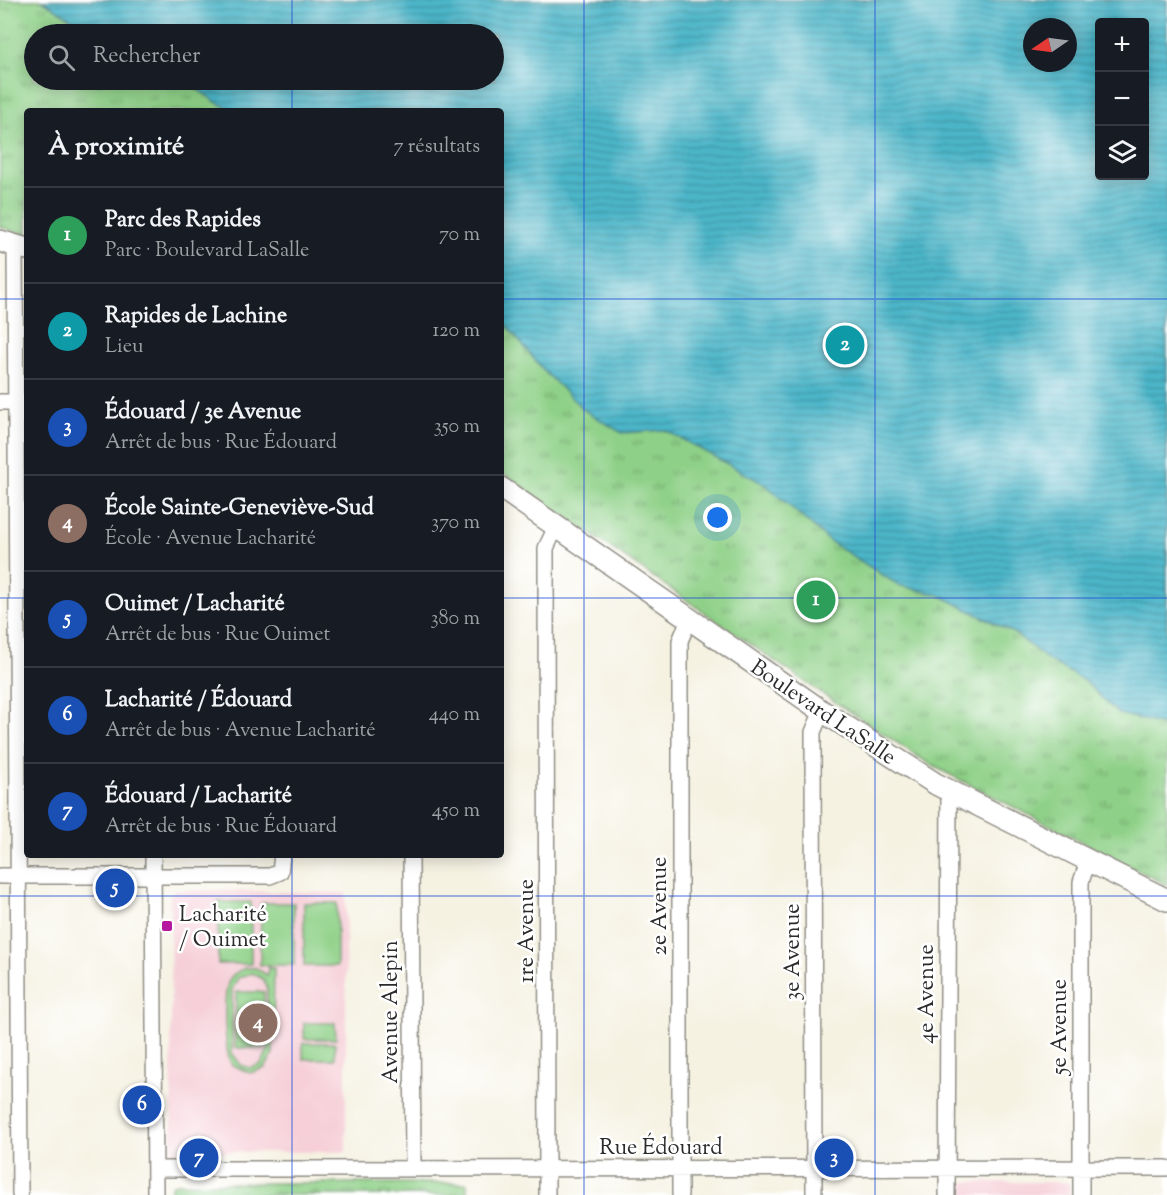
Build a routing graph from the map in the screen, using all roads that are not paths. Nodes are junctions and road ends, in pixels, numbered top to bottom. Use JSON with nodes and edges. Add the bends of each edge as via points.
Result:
{"nodes":[{"id":1,"x":14,"y":245,"type":"edge"},
{"id":2,"x":14,"y":402,"type":"edge"},
{"id":3,"x":504,"y":490,"type":"edge"},
{"id":4,"x":556,"y":527,"type":"junction"},
{"id":5,"x":689,"y":619,"type":"junction"},
{"id":6,"x":822,"y":711,"type":"junction"},
{"id":7,"x":950,"y":792,"type":"junction"},
{"id":8,"x":153,"y":858,"type":"edge"},
{"id":9,"x":282,"y":858,"type":"edge"},
{"id":10,"x":411,"y":858,"type":"edge"},
{"id":11,"x":1088,"y":861,"type":"junction"},
{"id":12,"x":0,"y":876,"type":"edge"},
{"id":13,"x":18,"y":876,"type":"junction"},
{"id":14,"x":153,"y":876,"type":"junction"},
{"id":15,"x":1167,"y":900,"type":"edge"},
{"id":16,"x":680,"y":1168,"type":"junction"},
{"id":17,"x":814,"y":1168,"type":"junction"},
{"id":18,"x":947,"y":1168,"type":"junction"},
{"id":19,"x":1080,"y":1168,"type":"junction"},
{"id":20,"x":1167,"y":1168,"type":"edge"},
{"id":21,"x":155,"y":1169,"type":"junction"},
{"id":22,"x":547,"y":1169,"type":"junction"},
{"id":23,"x":412,"y":1170,"type":"junction"},
{"id":24,"x":20,"y":1195,"type":"edge"},
{"id":25,"x":155,"y":1195,"type":"edge"},
{"id":26,"x":547,"y":1195,"type":"edge"},
{"id":27,"x":680,"y":1195,"type":"edge"},
{"id":28,"x":814,"y":1195,"type":"edge"},
{"id":29,"x":947,"y":1195,"type":"edge"},
{"id":30,"x":1081,"y":1195,"type":"edge"}],
"edges":[{"from":1,"to":2,"type":"street"},
{"from":2,"to":13,"type":"street"},
{"from":3,"to":4,"type":"main road","name":"Boulevard LaSalle"},
{"from":4,"to":5,"type":"main road","name":"Boulevard LaSalle"},
{"from":4,"to":22,"type":"street","name":"1re Avenue","via":[[546,548]]},
{"from":5,"to":6,"type":"main road","name":"Boulevard LaSalle"},
{"from":5,"to":16,"type":"street","name":"2e Avenue","via":[[680,641]]},
{"from":6,"to":7,"type":"main road","name":"Boulevard LaSalle"},
{"from":6,"to":17,"type":"street","name":"3e Avenue","via":[[813,732]]},
{"from":7,"to":11,"type":"main road","name":"Boulevard LaSalle"},
{"from":7,"to":18,"type":"street","name":"4e Avenue"},
{"from":8,"to":14,"type":"street"},
{"from":9,"to":14,"type":"street","via":[[280,872],[270,876]]},
{"from":10,"to":23,"type":"street","name":"Avenue Alepin"},
{"from":11,"to":15,"type":"main road","name":"Boulevard LaSalle"},
{"from":11,"to":19,"type":"street","name":"5e Avenue","via":[[1081,882]]},
{"from":12,"to":13,"type":"street"},
{"from":13,"to":14,"type":"street"},
{"from":13,"to":24,"type":"street"},
{"from":14,"to":21,"type":"street"},
{"from":16,"to":17,"type":"street","name":"Rue Édouard"},
{"from":16,"to":22,"type":"street","name":"Rue Édouard"},
{"from":16,"to":27,"type":"street","name":"2e Avenue"},
{"from":17,"to":18,"type":"street","name":"Rue Édouard"},
{"from":17,"to":28,"type":"street","name":"3e Avenue"},
{"from":18,"to":19,"type":"street","name":"Rue Édouard"},
{"from":18,"to":29,"type":"street","name":"4e Avenue"},
{"from":19,"to":20,"type":"street","name":"Rue Édouard"},
{"from":19,"to":30,"type":"street","name":"5e Avenue"},
{"from":21,"to":23,"type":"street","name":"Rue Édouard"},
{"from":21,"to":25,"type":"street"},
{"from":22,"to":23,"type":"street","name":"Rue Édouard"},
{"from":22,"to":26,"type":"street","name":"1re Avenue"}]}
